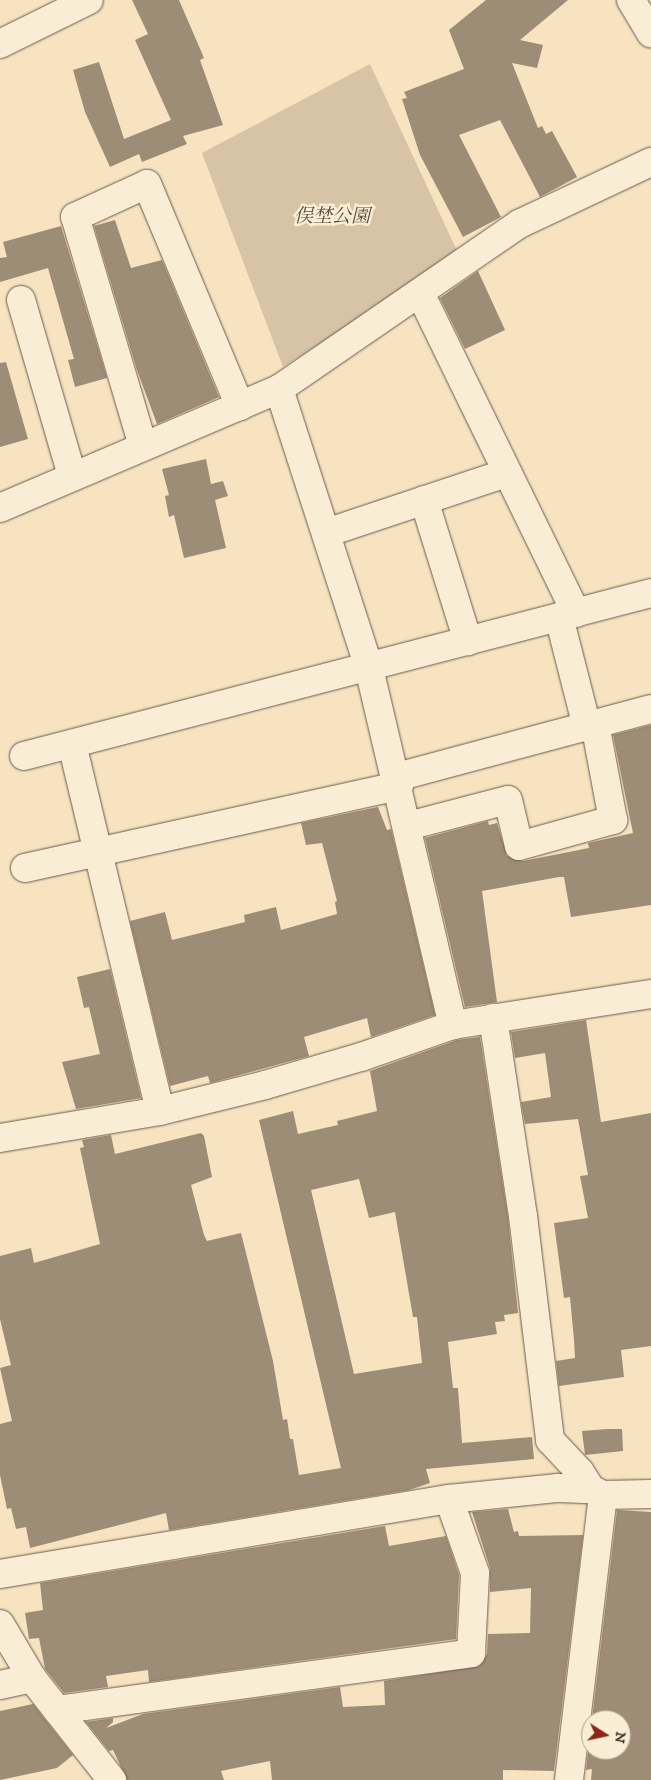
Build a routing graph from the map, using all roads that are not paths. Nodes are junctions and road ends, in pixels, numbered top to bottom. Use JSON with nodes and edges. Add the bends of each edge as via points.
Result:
{"nodes":[{"id":1,"x":89,"y":0,"type":"edge"},
{"id":2,"x":631,"y":0,"type":"edge"},
{"id":3,"x":651,"y":33,"type":"edge"},
{"id":4,"x":0,"y":44,"type":"edge"},
{"id":5,"x":651,"y":162,"type":"edge"},
{"id":6,"x":420,"y":293,"type":"junction"},
{"id":7,"x":21,"y":300,"type":"dead end"},
{"id":8,"x":279,"y":389,"type":"junction"},
{"id":9,"x":240,"y":406,"type":"junction"},
{"id":10,"x":143,"y":446,"type":"junction"},
{"id":11,"x":506,"y":473,"type":"junction"},
{"id":12,"x":72,"y":476,"type":"junction"},
{"id":13,"x":424,"y":500,"type":"junction"},
{"id":14,"x":0,"y":508,"type":"edge"},
{"id":15,"x":326,"y":533,"type":"junction"},
{"id":16,"x":651,"y":593,"type":"edge"},
{"id":17,"x":567,"y":615,"type":"junction"},
{"id":18,"x":468,"y":642,"type":"junction"},
{"id":19,"x":370,"y":668,"type":"junction"},
{"id":20,"x":651,"y":709,"type":"edge"},
{"id":21,"x":591,"y":725,"type":"junction"},
{"id":22,"x":72,"y":744,"type":"junction"},
{"id":23,"x":24,"y":756,"type":"dead end"},
{"id":24,"x":398,"y":782,"type":"junction"},
{"id":25,"x":408,"y":826,"type":"junction"},
{"id":26,"x":99,"y":852,"type":"junction"},
{"id":27,"x":25,"y":868,"type":"dead end"},
{"id":28,"x":651,"y":994,"type":"edge"},
{"id":29,"x":493,"y":1018,"type":"junction"},
{"id":30,"x":454,"y":1025,"type":"junction"},
{"id":31,"x":160,"y":1111,"type":"junction"},
{"id":32,"x":0,"y":1138,"type":"edge"},
{"id":33,"x":597,"y":1492,"type":"junction"},
{"id":34,"x":651,"y":1494,"type":"edge"},
{"id":35,"x":449,"y":1499,"type":"junction"},
{"id":36,"x":0,"y":1574,"type":"edge"},
{"id":37,"x":0,"y":1624,"type":"edge"},
{"id":38,"x":32,"y":1678,"type":"junction"},
{"id":39,"x":0,"y":1684,"type":"edge"},
{"id":40,"x":57,"y":1710,"type":"junction"},
{"id":41,"x":112,"y":1780,"type":"edge"},
{"id":42,"x":569,"y":1780,"type":"edge"}],
"edges":[{"from":1,"to":4,"type":"street"},
{"from":2,"to":3,"type":"street"},
{"from":5,"to":6,"type":"street","via":[[519,224]]},
{"from":6,"to":8,"type":"street"},
{"from":6,"to":11,"type":"street"},
{"from":7,"to":12,"type":"street"},
{"from":8,"to":9,"type":"street"},
{"from":8,"to":15,"type":"street"},
{"from":9,"to":10,"type":"street"},
{"from":9,"to":10,"type":"street","via":[[147,184],[74,217]]},
{"from":10,"to":12,"type":"street"},
{"from":11,"to":13,"type":"street"},
{"from":11,"to":17,"type":"street"},
{"from":12,"to":14,"type":"street"},
{"from":13,"to":15,"type":"street"},
{"from":13,"to":18,"type":"street"},
{"from":15,"to":19,"type":"street"},
{"from":16,"to":17,"type":"street"},
{"from":17,"to":18,"type":"street"},
{"from":17,"to":21,"type":"street"},
{"from":18,"to":19,"type":"street"},
{"from":19,"to":22,"type":"street"},
{"from":19,"to":24,"type":"street"},
{"from":20,"to":21,"type":"street"},
{"from":21,"to":24,"type":"street"},
{"from":21,"to":25,"type":"street","via":[[613,820],[519,846],[508,800]]},
{"from":22,"to":23,"type":"street"},
{"from":22,"to":26,"type":"street"},
{"from":24,"to":25,"type":"street"},
{"from":24,"to":26,"type":"street"},
{"from":25,"to":30,"type":"street"},
{"from":26,"to":27,"type":"street"},
{"from":26,"to":31,"type":"street"},
{"from":28,"to":29,"type":"street"},
{"from":29,"to":30,"type":"street"},
{"from":29,"to":33,"type":"street","via":[[550,1440]]},
{"from":30,"to":31,"type":"street","via":[[299,1076]]},
{"from":31,"to":32,"type":"street"},
{"from":33,"to":34,"type":"street"},
{"from":33,"to":35,"type":"street","via":[[558,1488]]},
{"from":33,"to":42,"type":"street"},
{"from":35,"to":36,"type":"street"},
{"from":35,"to":40,"type":"street","via":[[475,1573],[472,1653]]},
{"from":37,"to":38,"type":"street"},
{"from":38,"to":39,"type":"street"},
{"from":38,"to":40,"type":"street"},
{"from":40,"to":41,"type":"street"}]}
